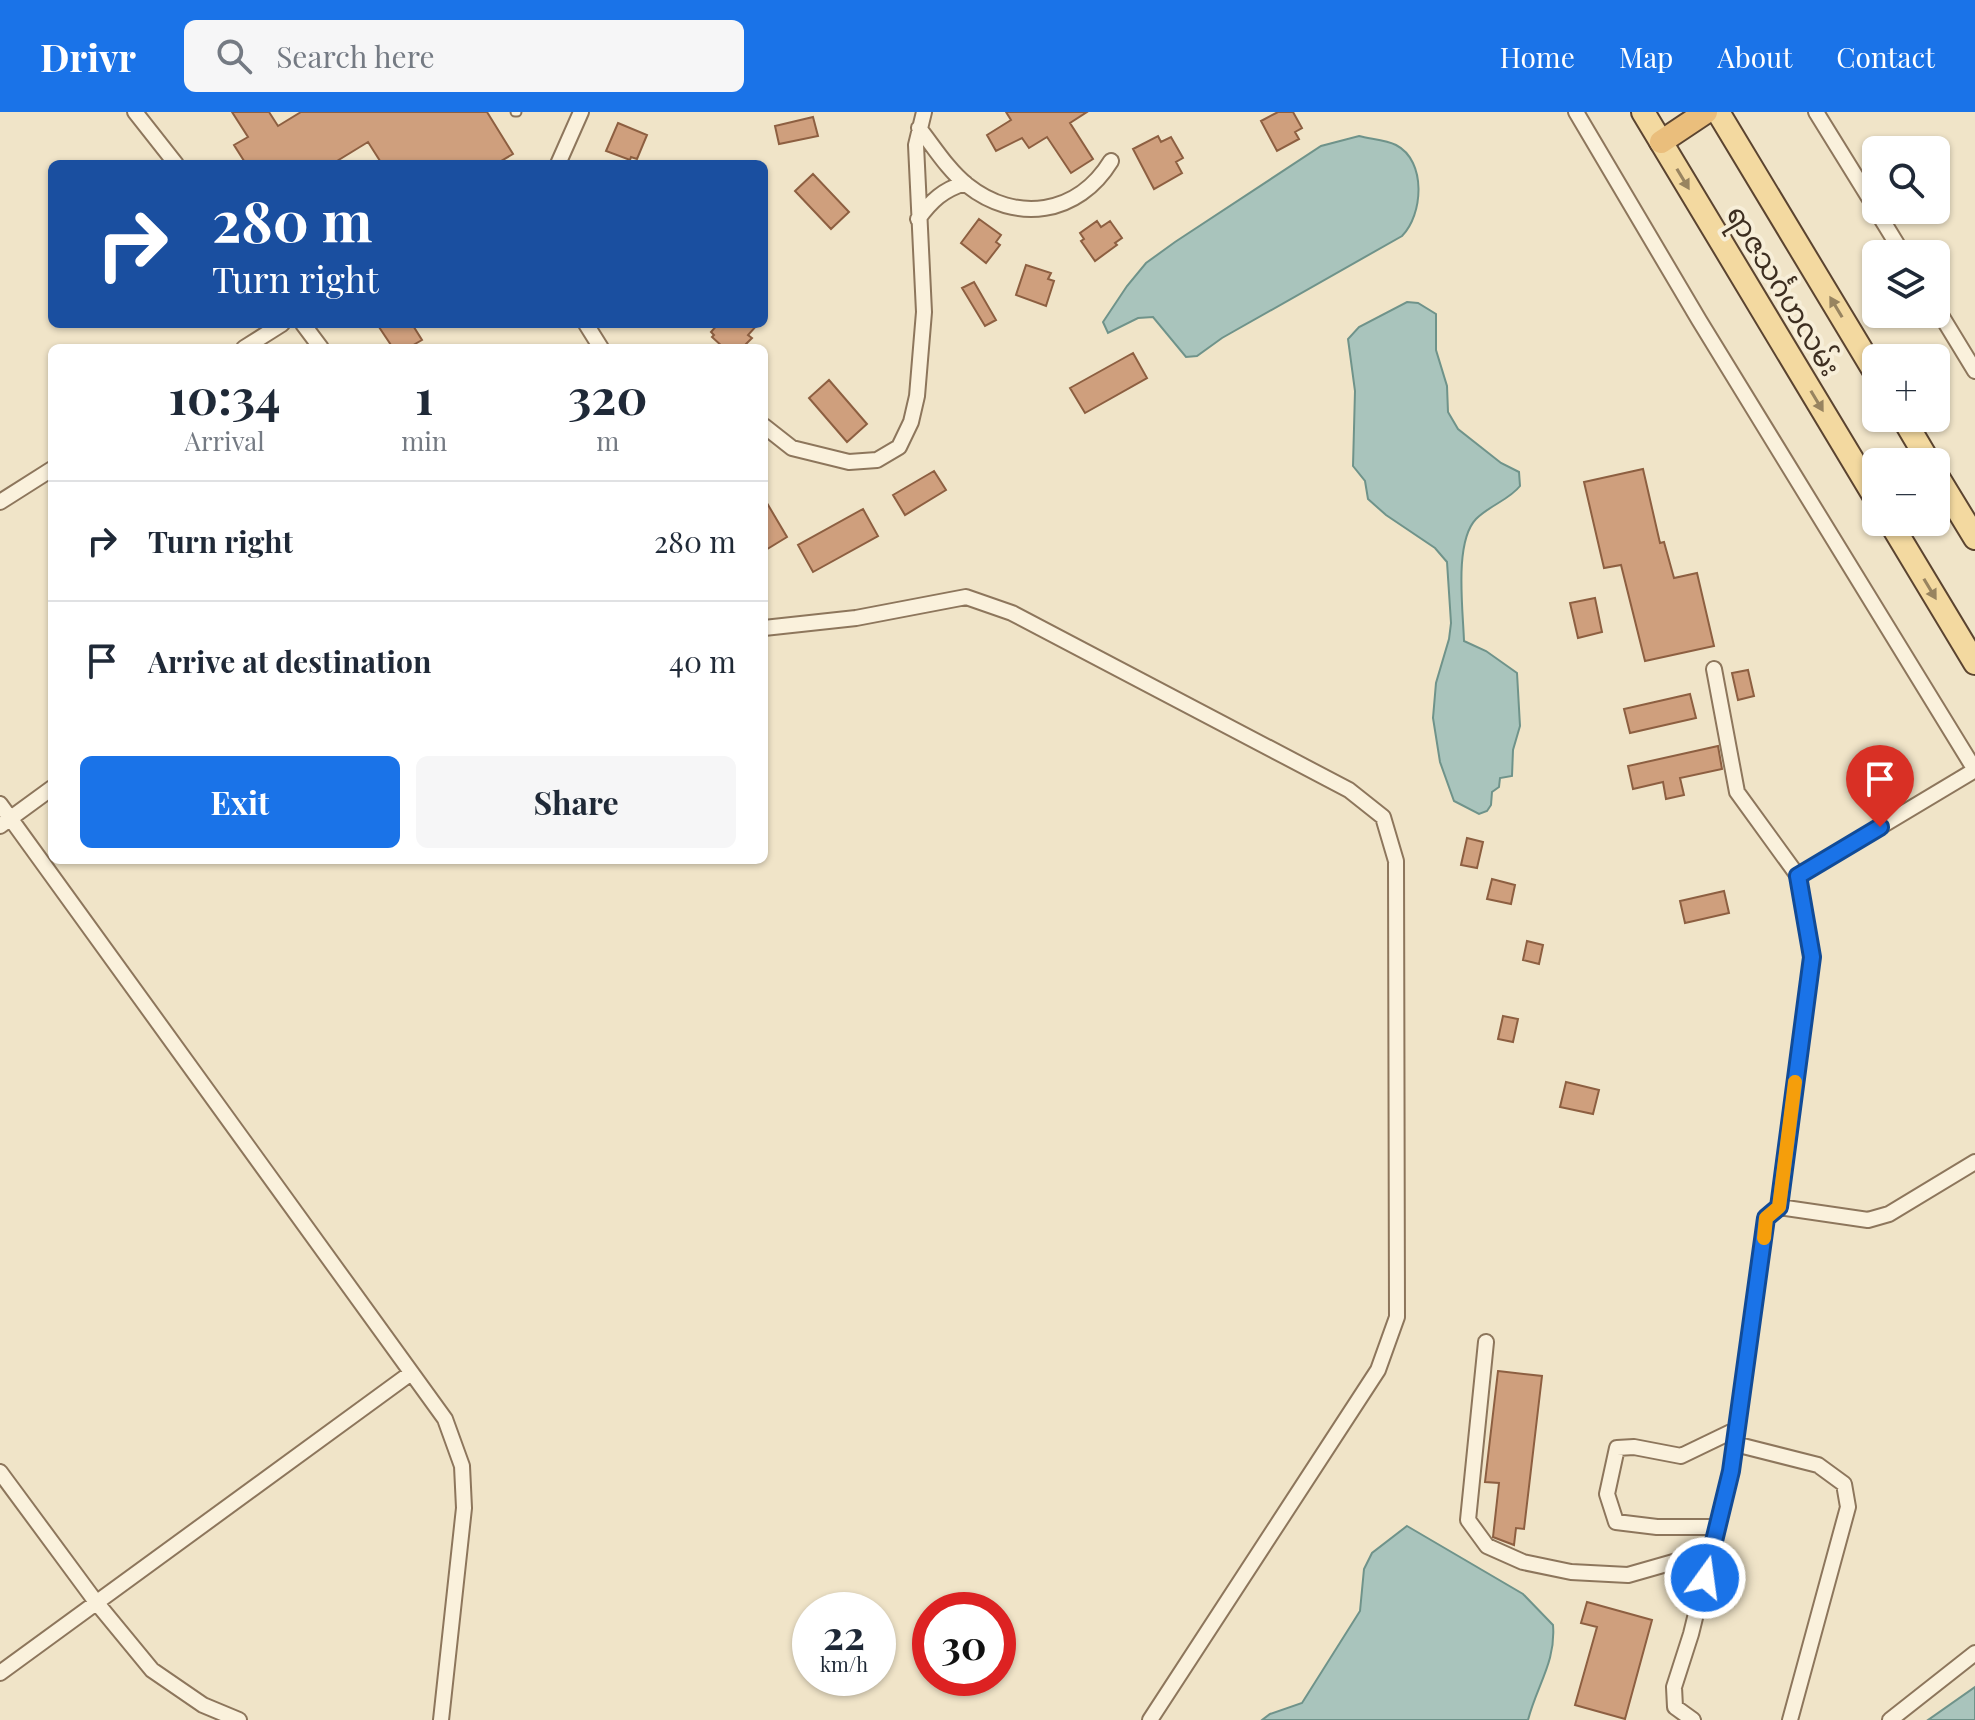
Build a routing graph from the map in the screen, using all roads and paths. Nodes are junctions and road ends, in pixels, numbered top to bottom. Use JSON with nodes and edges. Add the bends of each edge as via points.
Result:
{"nodes":[{"id":1,"x":135,"y":112,"type":"edge"},
{"id":2,"x":581,"y":112,"type":"edge"},
{"id":3,"x":924,"y":112,"type":"edge"},
{"id":4,"x":1576,"y":112,"type":"edge"},
{"id":5,"x":1643,"y":112,"type":"edge"},
{"id":6,"x":1706,"y":112,"type":"edge"},
{"id":7,"x":1718,"y":112,"type":"edge"},
{"id":8,"x":1816,"y":112,"type":"edge"},
{"id":9,"x":919,"y":128,"type":"junction"},
{"id":10,"x":1661,"y":142,"type":"junction"},
{"id":11,"x":173,"y":160,"type":"edge"},
{"id":12,"x":560,"y":160,"type":"edge"},
{"id":13,"x":1111,"y":161,"type":"dead end"},
{"id":14,"x":965,"y":183,"type":"junction"},
{"id":15,"x":1862,"y":187,"type":"edge"},
{"id":16,"x":918,"y":219,"type":"junction"},
{"id":17,"x":276,"y":328,"type":"edge"},
{"id":18,"x":1949,"y":328,"type":"edge"},
{"id":19,"x":250,"y":344,"type":"edge"},
{"id":20,"x":1862,"y":351,"type":"edge"},
{"id":21,"x":1975,"y":371,"type":"edge"},
{"id":22,"x":768,"y":429,"type":"edge"},
{"id":23,"x":48,"y":472,"type":"edge"},
{"id":24,"x":1862,"y":476,"type":"edge"},
{"id":25,"x":1950,"y":497,"type":"edge"},
{"id":26,"x":0,"y":502,"type":"edge"},
{"id":27,"x":1898,"y":536,"type":"edge"},
{"id":28,"x":1975,"y":538,"type":"edge"},
{"id":29,"x":768,"y":628,"type":"edge"},
{"id":30,"x":1975,"y":663,"type":"edge"},
{"id":31,"x":1714,"y":669,"type":"dead end"},
{"id":32,"x":1975,"y":770,"type":"edge"},
{"id":33,"x":48,"y":791,"type":"edge"},
{"id":34,"x":0,"y":804,"type":"edge"},
{"id":35,"x":5,"y":822,"type":"edge"},
{"id":36,"x":1798,"y":876,"type":"junction"},
{"id":37,"x":1975,"y":1162,"type":"edge"},
{"id":38,"x":1779,"y":1207,"type":"junction"},
{"id":39,"x":1486,"y":1342,"type":"dead end"},
{"id":40,"x":411,"y":1373,"type":"junction"},
{"id":41,"x":1736,"y":1436,"type":"junction"},
{"id":42,"x":0,"y":1472,"type":"edge"},
{"id":43,"x":1717,"y":1527,"type":"junction"},
{"id":44,"x":1712,"y":1551,"type":"junction"},
{"id":45,"x":96,"y":1602,"type":"junction"},
{"id":46,"x":1975,"y":1653,"type":"edge"},
{"id":47,"x":0,"y":1673,"type":"edge"},
{"id":48,"x":239,"y":1720,"type":"edge"},
{"id":49,"x":441,"y":1720,"type":"edge"},
{"id":50,"x":1150,"y":1720,"type":"edge"},
{"id":51,"x":1693,"y":1720,"type":"edge"},
{"id":52,"x":1790,"y":1720,"type":"edge"},
{"id":53,"x":1890,"y":1720,"type":"edge"}],
"edges":[{"from":1,"to":11,"type":"street"},
{"from":2,"to":12,"type":"street"},
{"from":3,"to":9,"type":"street"},
{"from":4,"to":32,"type":"street"},
{"from":5,"to":10,"type":"main road","name":"ရာဇသင်္ဂဟလမ်း"},
{"from":6,"to":10,"type":"highway"},
{"from":20,"to":7,"type":"main road","name":"ရာဇသင်္ဂဟလမ်း","one_way":true},
{"from":8,"to":15,"type":"street"},
{"from":9,"to":14,"type":"street"},
{"from":9,"to":16,"type":"street"},
{"from":10,"to":24,"type":"main road","name":"ရာဇသင်္ဂဟလမ်း","one_way":true},
{"from":13,"to":14,"type":"street","via":[[1084,193],[1034,209],[991,201]]},
{"from":14,"to":16,"type":"street","via":[[947,188]]},
{"from":16,"to":22,"type":"street","via":[[924,312],[917,396],[899,447],[877,460],[849,462],[792,448]]},
{"from":17,"to":19,"type":"street"},
{"from":18,"to":21,"type":"street"},
{"from":23,"to":26,"type":"street"},
{"from":25,"to":28,"type":"main road"},
{"from":27,"to":30,"type":"main road","one_way":true},
{"from":29,"to":50,"type":"street","via":[[966,597],[1012,613],[1349,790],[1383,817],[1396,861],[1397,1317],[1378,1370]]},
{"from":31,"to":36,"type":"street","via":[[1737,792]]},
{"from":32,"to":36,"type":"street"},
{"from":33,"to":35,"type":"street"},
{"from":34,"to":35,"type":"street"},
{"from":35,"to":40,"type":"street"},
{"from":36,"to":38,"type":"street","via":[[1812,957]]},
{"from":37,"to":38,"type":"street","via":[[1889,1214],[1868,1220]]},
{"from":38,"to":41,"type":"street","via":[[1766,1218]]},
{"from":39,"to":44,"type":"street","via":[[1468,1520],[1487,1546],[1523,1562],[1571,1572],[1628,1575]]},
{"from":40,"to":45,"type":"street"},
{"from":40,"to":49,"type":"street","via":[[445,1419],[462,1466],[464,1508]]},
{"from":41,"to":43,"type":"street"},
{"from":41,"to":43,"type":"street","via":[[1681,1456],[1617,1448],[1607,1494],[1616,1522]]},
{"from":41,"to":52,"type":"street","via":[[1818,1465],[1844,1484],[1848,1507]]},
{"from":42,"to":45,"type":"street"},
{"from":43,"to":44,"type":"street"},
{"from":44,"to":51,"type":"street","via":[[1674,1687],[1675,1707]]},
{"from":45,"to":47,"type":"street"},
{"from":45,"to":48,"type":"street","via":[[152,1670],[203,1705]]},
{"from":46,"to":53,"type":"street"}]}
